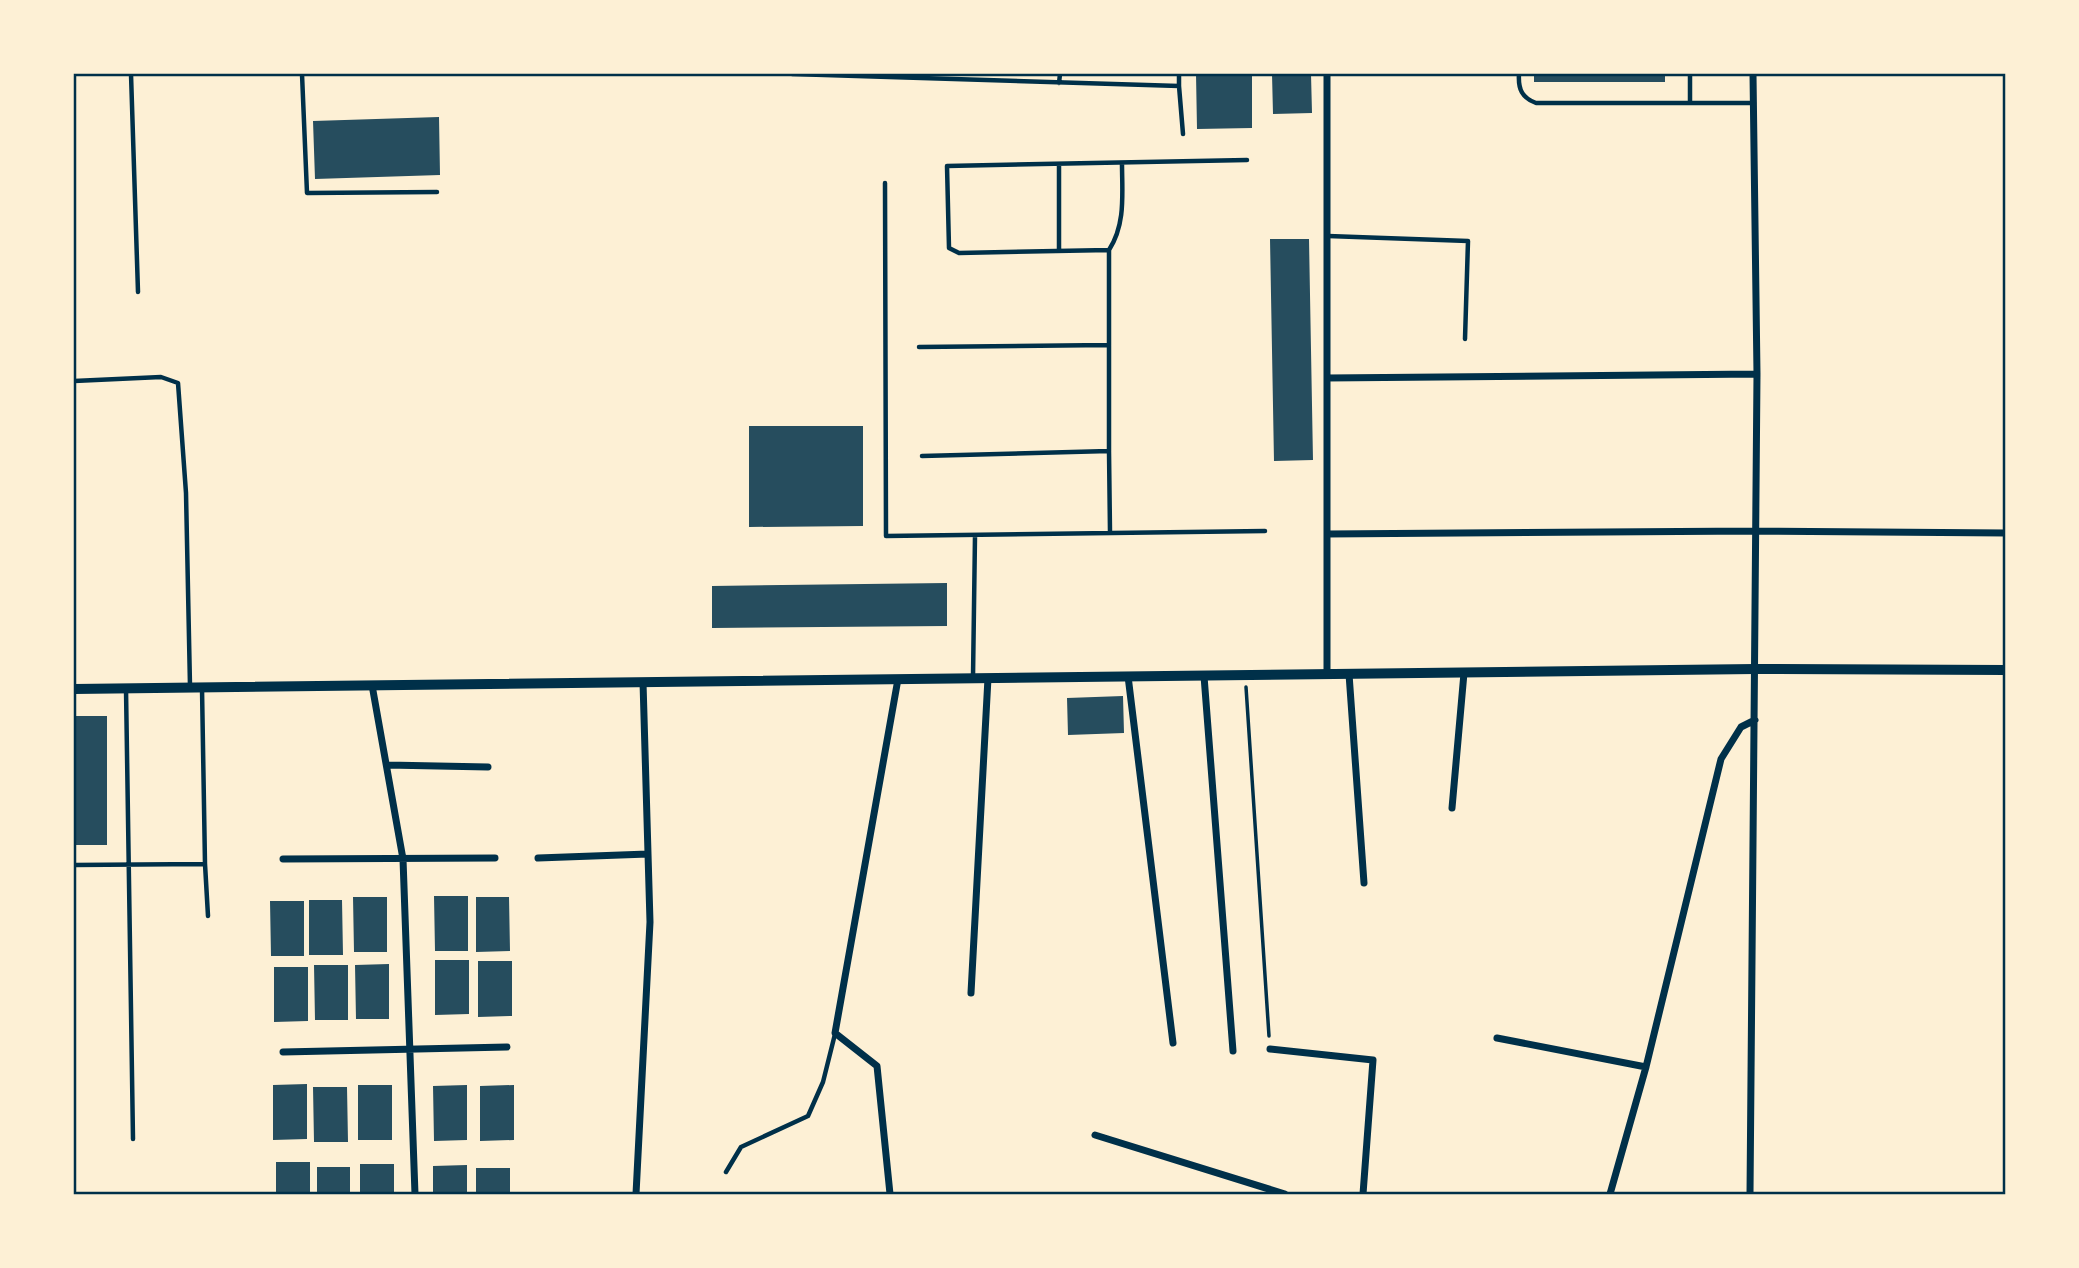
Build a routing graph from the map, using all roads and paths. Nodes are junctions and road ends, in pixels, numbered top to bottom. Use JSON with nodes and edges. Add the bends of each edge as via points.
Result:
{"nodes":[{"id":1,"x":131,"y":74,"type":"edge"},
{"id":2,"x":302,"y":74,"type":"edge"},
{"id":3,"x":792,"y":74,"type":"edge"},
{"id":4,"x":1060,"y":74,"type":"edge"},
{"id":5,"x":1179,"y":74,"type":"edge"},
{"id":6,"x":1327,"y":74,"type":"edge"},
{"id":7,"x":1519,"y":74,"type":"edge"},
{"id":8,"x":1690,"y":74,"type":"edge"},
{"id":9,"x":1753,"y":74,"type":"edge"},
{"id":10,"x":1059,"y":83,"type":"junction"},
{"id":11,"x":1180,"y":86,"type":"junction"},
{"id":12,"x":1690,"y":103,"type":"junction"},
{"id":13,"x":1754,"y":103,"type":"junction"},
{"id":14,"x":1183,"y":134,"type":"dead end"},
{"id":15,"x":1247,"y":160,"type":"dead end"},
{"id":16,"x":1122,"y":163,"type":"junction"},
{"id":17,"x":1059,"y":164,"type":"junction"},
{"id":18,"x":884,"y":183,"type":"dead end"},
{"id":19,"x":437,"y":192,"type":"dead end"},
{"id":20,"x":1327,"y":236,"type":"junction"},
{"id":21,"x":1109,"y":250,"type":"junction"},
{"id":22,"x":1059,"y":251,"type":"junction"},
{"id":23,"x":138,"y":292,"type":"dead end"},
{"id":24,"x":1465,"y":339,"type":"dead end"},
{"id":25,"x":1109,"y":345,"type":"junction"},
{"id":26,"x":919,"y":347,"type":"dead end"},
{"id":27,"x":1757,"y":374,"type":"junction"},
{"id":28,"x":1327,"y":378,"type":"junction"},
{"id":29,"x":74,"y":381,"type":"edge"},
{"id":30,"x":1109,"y":451,"type":"junction"},
{"id":31,"x":922,"y":456,"type":"dead end"},
{"id":32,"x":1756,"y":530,"type":"junction"},
{"id":33,"x":1265,"y":531,"type":"dead end"},
{"id":34,"x":1110,"y":533,"type":"junction"},
{"id":35,"x":2006,"y":533,"type":"edge"},
{"id":36,"x":1327,"y":534,"type":"junction"},
{"id":37,"x":975,"y":536,"type":"junction"},
{"id":38,"x":1755,"y":669,"type":"junction"},
{"id":39,"x":2006,"y":670,"type":"edge"},
{"id":40,"x":1464,"y":673,"type":"junction"},
{"id":41,"x":1326,"y":674,"type":"junction"},
{"id":42,"x":1349,"y":674,"type":"junction"},
{"id":43,"x":1246,"y":675,"type":"junction"},
{"id":44,"x":1128,"y":676,"type":"junction"},
{"id":45,"x":1204,"y":676,"type":"junction"},
{"id":46,"x":972,"y":678,"type":"junction"},
{"id":47,"x":988,"y":678,"type":"junction"},
{"id":48,"x":898,"y":679,"type":"junction"},
{"id":49,"x":643,"y":682,"type":"junction"},
{"id":50,"x":372,"y":685,"type":"junction"},
{"id":51,"x":190,"y":687,"type":"junction"},
{"id":52,"x":202,"y":687,"type":"junction"},
{"id":53,"x":126,"y":688,"type":"junction"},
{"id":54,"x":74,"y":689,"type":"edge"},
{"id":55,"x":1755,"y":720,"type":"junction"},
{"id":56,"x":387,"y":765,"type":"junction"},
{"id":57,"x":488,"y":767,"type":"dead end"},
{"id":58,"x":1452,"y":808,"type":"dead end"},
{"id":59,"x":648,"y":854,"type":"junction"},
{"id":60,"x":495,"y":858,"type":"dead end"},
{"id":61,"x":538,"y":858,"type":"dead end"},
{"id":62,"x":283,"y":859,"type":"dead end"},
{"id":63,"x":403,"y":859,"type":"junction"},
{"id":64,"x":130,"y":864,"type":"junction"},
{"id":65,"x":205,"y":864,"type":"junction"},
{"id":66,"x":74,"y":865,"type":"edge"},
{"id":67,"x":1364,"y":883,"type":"dead end"},
{"id":68,"x":208,"y":916,"type":"dead end"},
{"id":69,"x":971,"y":993,"type":"dead end"},
{"id":70,"x":835,"y":1033,"type":"junction"},
{"id":71,"x":1496,"y":1038,"type":"dead end"},
{"id":72,"x":1173,"y":1043,"type":"dead end"},
{"id":73,"x":507,"y":1047,"type":"dead end"},
{"id":74,"x":1270,"y":1049,"type":"joint"},
{"id":75,"x":411,"y":1051,"type":"junction"},
{"id":76,"x":1233,"y":1051,"type":"dead end"},
{"id":77,"x":283,"y":1052,"type":"dead end"},
{"id":78,"x":1646,"y":1067,"type":"junction"},
{"id":79,"x":1095,"y":1135,"type":"dead end"},
{"id":80,"x":133,"y":1139,"type":"dead end"},
{"id":81,"x":726,"y":1172,"type":"dead end"},
{"id":82,"x":415,"y":1195,"type":"edge"},
{"id":83,"x":636,"y":1195,"type":"edge"},
{"id":84,"x":890,"y":1195,"type":"edge"},
{"id":85,"x":1285,"y":1195,"type":"edge"},
{"id":86,"x":1363,"y":1195,"type":"edge"},
{"id":87,"x":1610,"y":1195,"type":"edge"},
{"id":88,"x":1750,"y":1195,"type":"edge"}],
"edges":[{"from":1,"to":23,"type":"lane"},
{"from":2,"to":19,"type":"lane","via":[[307,193]]},
{"from":3,"to":10,"type":"lane"},
{"from":4,"to":10,"type":"lane"},
{"from":5,"to":11,"type":"lane"},
{"from":6,"to":20,"type":"street"},
{"from":7,"to":12,"type":"lane","via":[[1520,92],[1536,103]]},
{"from":8,"to":12,"type":"lane"},
{"from":9,"to":13,"type":"street"},
{"from":10,"to":11,"type":"lane"},
{"from":11,"to":14,"type":"lane"},
{"from":12,"to":13,"type":"lane"},
{"from":13,"to":27,"type":"street"},
{"from":15,"to":16,"type":"lane"},
{"from":16,"to":17,"type":"lane"},
{"from":16,"to":21,"type":"lane","via":[[1121,219]]},
{"from":17,"to":22,"type":"lane"},
{"from":17,"to":22,"type":"lane","via":[[947,166],[949,248],[959,253]]},
{"from":18,"to":37,"type":"lane","via":[[886,536]]},
{"from":20,"to":24,"type":"lane","via":[[1468,241]]},
{"from":20,"to":28,"type":"street"},
{"from":21,"to":22,"type":"lane"},
{"from":21,"to":25,"type":"lane"},
{"from":25,"to":26,"type":"lane"},
{"from":25,"to":30,"type":"lane"},
{"from":27,"to":28,"type":"street"},
{"from":27,"to":32,"type":"street"},
{"from":28,"to":36,"type":"street"},
{"from":29,"to":51,"type":"lane","via":[[161,377],[178,383],[186,493]]},
{"from":30,"to":31,"type":"lane"},
{"from":30,"to":34,"type":"lane"},
{"from":32,"to":35,"type":"street"},
{"from":32,"to":36,"type":"street"},
{"from":32,"to":38,"type":"street"},
{"from":33,"to":34,"type":"lane"},
{"from":34,"to":37,"type":"lane"},
{"from":36,"to":41,"type":"street"},
{"from":37,"to":46,"type":"lane"},
{"from":38,"to":39,"type":"street"},
{"from":38,"to":40,"type":"street"},
{"from":38,"to":55,"type":"street"},
{"from":40,"to":42,"type":"street"},
{"from":40,"to":58,"type":"street"},
{"from":41,"to":42,"type":"street"},
{"from":41,"to":43,"type":"street"},
{"from":42,"to":67,"type":"street"},
{"from":43,"to":45,"type":"street"},
{"from":43,"to":74,"type":"path"},
{"from":44,"to":45,"type":"street"},
{"from":44,"to":47,"type":"street"},
{"from":44,"to":72,"type":"street"},
{"from":45,"to":76,"type":"street"},
{"from":46,"to":47,"type":"street"},
{"from":46,"to":48,"type":"street"},
{"from":47,"to":69,"type":"street"},
{"from":48,"to":49,"type":"street"},
{"from":48,"to":70,"type":"street"},
{"from":49,"to":50,"type":"street"},
{"from":49,"to":59,"type":"street"},
{"from":50,"to":52,"type":"street"},
{"from":50,"to":56,"type":"street"},
{"from":51,"to":52,"type":"street"},
{"from":51,"to":53,"type":"street"},
{"from":52,"to":65,"type":"lane"},
{"from":53,"to":54,"type":"street"},
{"from":53,"to":64,"type":"lane"},
{"from":55,"to":78,"type":"street","via":[[1741,727],[1721,759]]},
{"from":55,"to":88,"type":"street"},
{"from":56,"to":57,"type":"street"},
{"from":56,"to":63,"type":"street"},
{"from":59,"to":61,"type":"street"},
{"from":59,"to":83,"type":"street","via":[[650,922]]},
{"from":60,"to":63,"type":"street"},
{"from":62,"to":63,"type":"street"},
{"from":63,"to":75,"type":"street"},
{"from":64,"to":65,"type":"lane"},
{"from":64,"to":66,"type":"lane"},
{"from":64,"to":80,"type":"lane"},
{"from":65,"to":68,"type":"lane"},
{"from":70,"to":81,"type":"lane","via":[[823,1082],[808,1116],[741,1147]]},
{"from":70,"to":84,"type":"street","via":[[877,1066]]},
{"from":71,"to":78,"type":"street"},
{"from":73,"to":75,"type":"street"},
{"from":74,"to":86,"type":"street","via":[[1373,1060]]},
{"from":75,"to":77,"type":"street"},
{"from":75,"to":82,"type":"street"},
{"from":78,"to":87,"type":"street"},
{"from":79,"to":85,"type":"street"}]}
